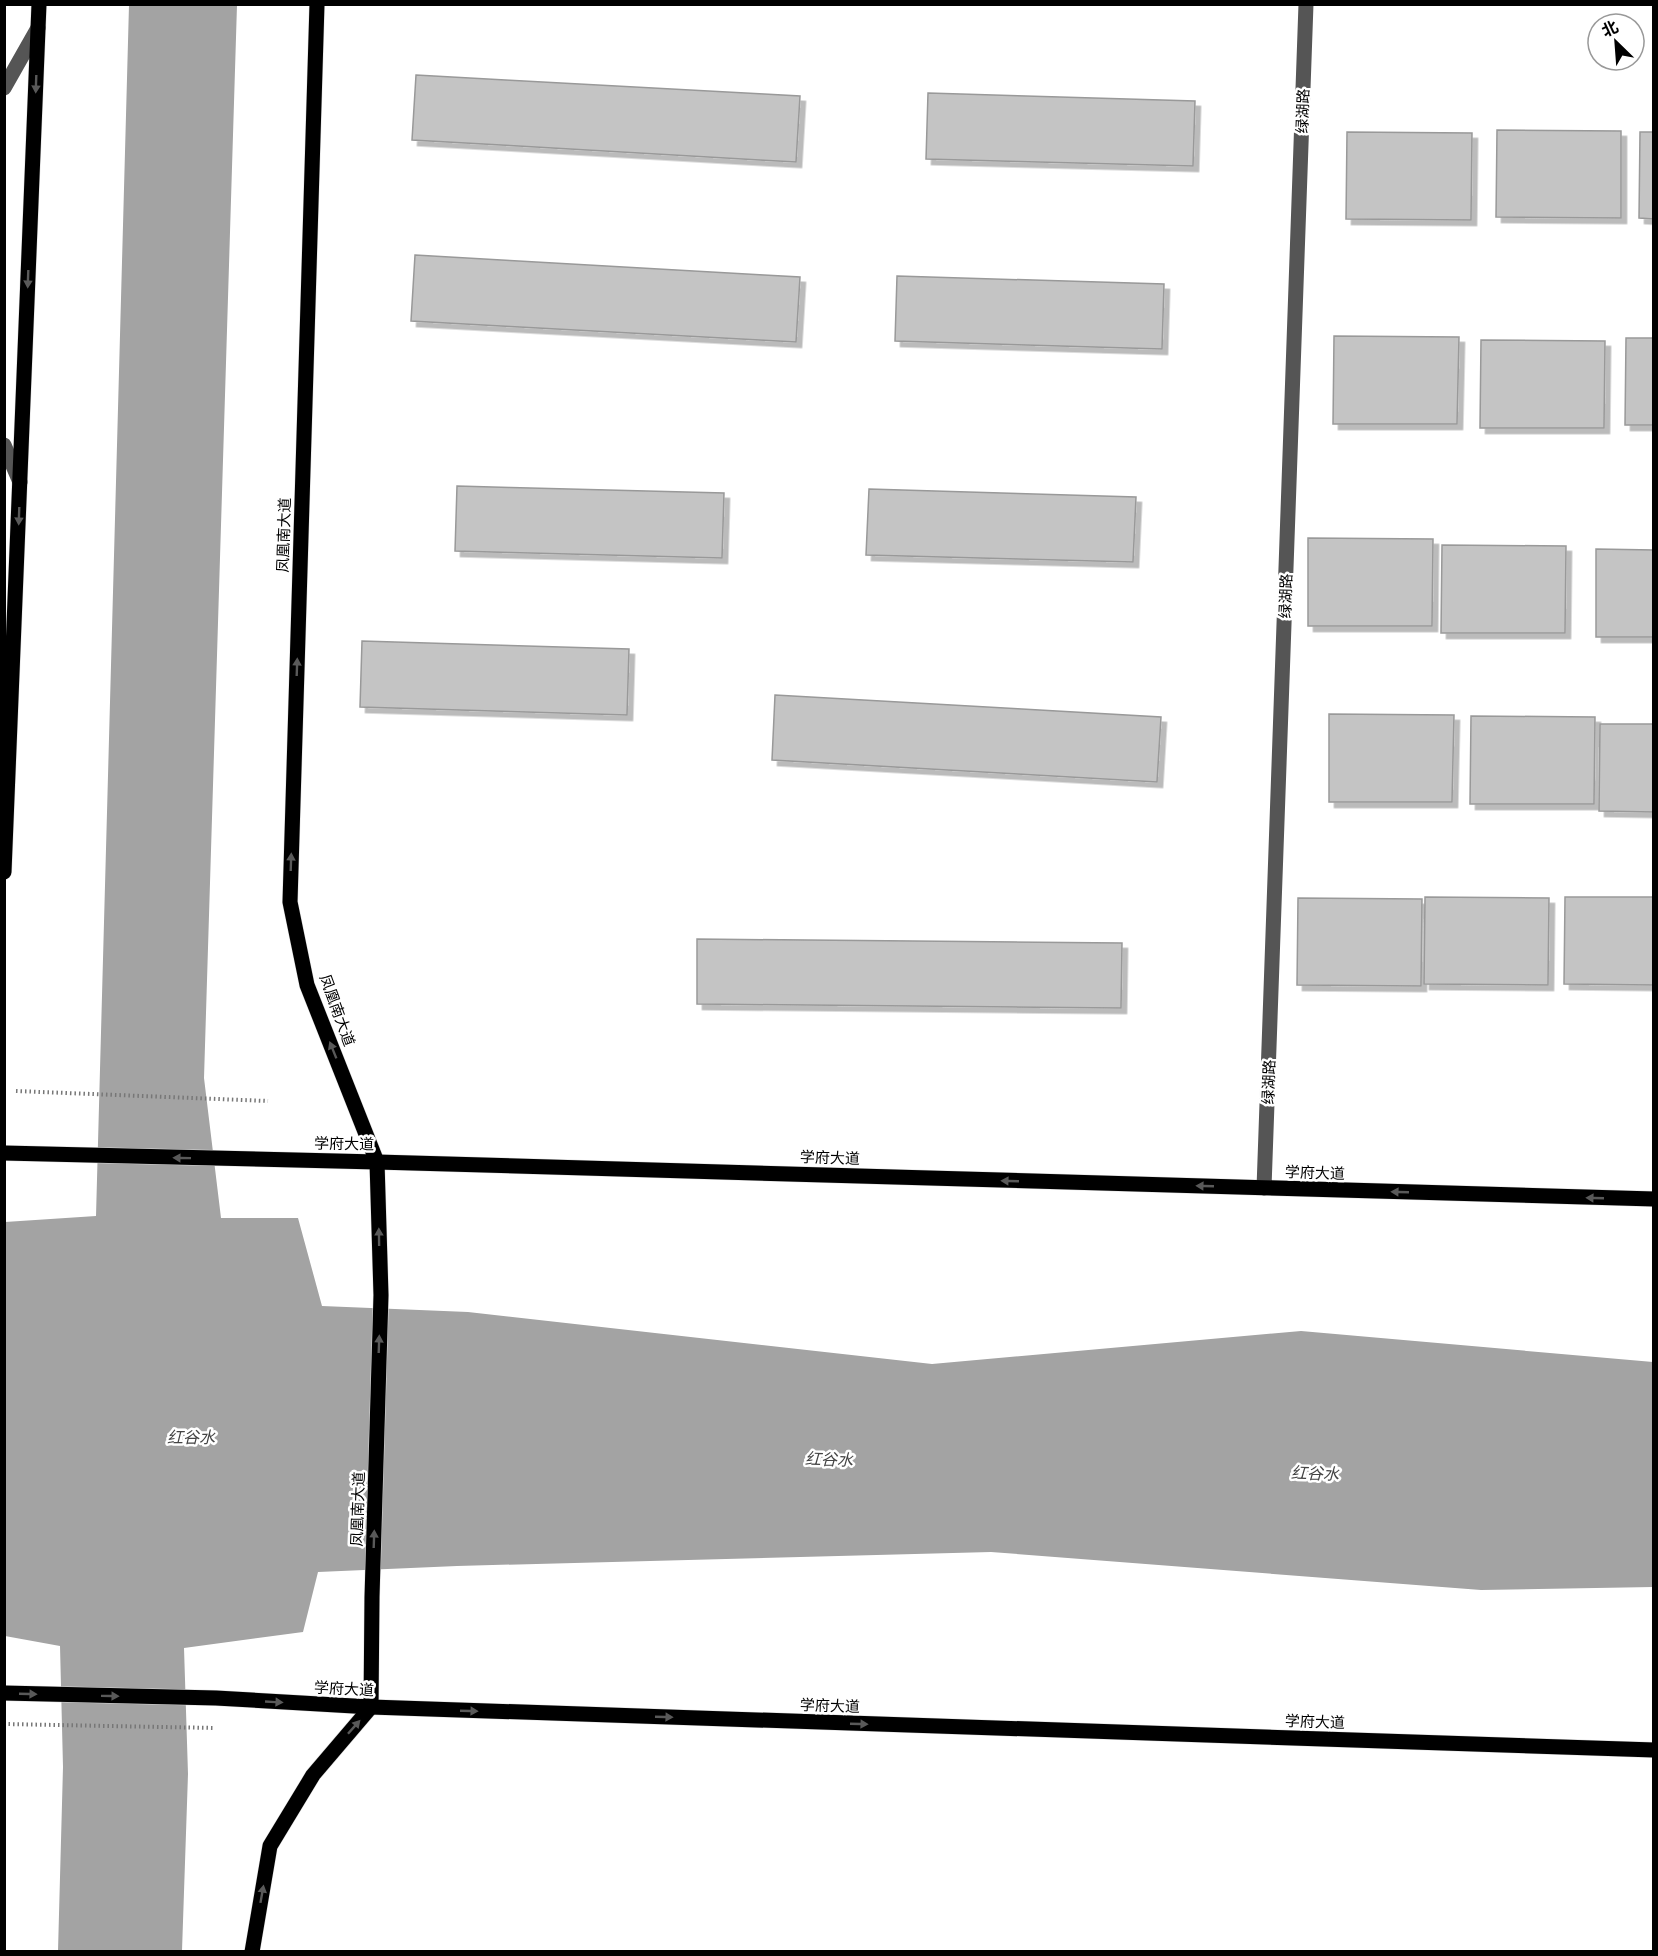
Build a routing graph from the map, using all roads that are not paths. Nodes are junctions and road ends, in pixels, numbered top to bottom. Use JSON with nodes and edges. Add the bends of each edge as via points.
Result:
{"nodes":[{"id":1,"x":39,"y":4,"type":"edge"},
{"id":2,"x":317,"y":4,"type":"edge"},
{"id":3,"x":1306,"y":4,"type":"edge"},
{"id":4,"x":38,"y":28,"type":"junction"},
{"id":5,"x":4,"y":88,"type":"edge"},
{"id":6,"x":4,"y":445,"type":"edge"},
{"id":7,"x":20,"y":482,"type":"junction"},
{"id":8,"x":4,"y":872,"type":"edge"},
{"id":9,"x":4,"y":1153,"type":"edge"},
{"id":10,"x":377,"y":1162,"type":"junction"},
{"id":11,"x":1264,"y":1188,"type":"junction"},
{"id":12,"x":1653,"y":1199,"type":"edge"},
{"id":13,"x":4,"y":1693,"type":"edge"},
{"id":14,"x":372,"y":1707,"type":"junction"},
{"id":15,"x":1653,"y":1750,"type":"edge"},
{"id":16,"x":252,"y":1952,"type":"edge"}],
"edges":[{"from":1,"to":4,"type":"main road"},
{"from":10,"to":2,"type":"main road","name":"凤凰南大道","one_way":true,"via":[[307,985],[290,903]]},
{"from":3,"to":11,"type":"street","name":"绿湖路"},
{"from":4,"to":5,"type":"street"},
{"from":4,"to":7,"type":"main road","one_way":true},
{"from":6,"to":7,"type":"street"},
{"from":7,"to":8,"type":"main road","one_way":true},
{"from":10,"to":9,"type":"main road","name":"学府大道","one_way":true},
{"from":11,"to":10,"type":"main road","name":"学府大道","one_way":true},
{"from":14,"to":10,"type":"main road","name":"凤凰南大道","one_way":true,"via":[[381,1295]]},
{"from":12,"to":11,"type":"main road","name":"学府大道","one_way":true},
{"from":13,"to":14,"type":"main road","name":"学府大道","one_way":true,"via":[[216,1698]]},
{"from":14,"to":15,"type":"main road","name":"学府大道","one_way":true},
{"from":16,"to":14,"type":"main road","one_way":true,"via":[[270,1846],[312,1774]]}]}
